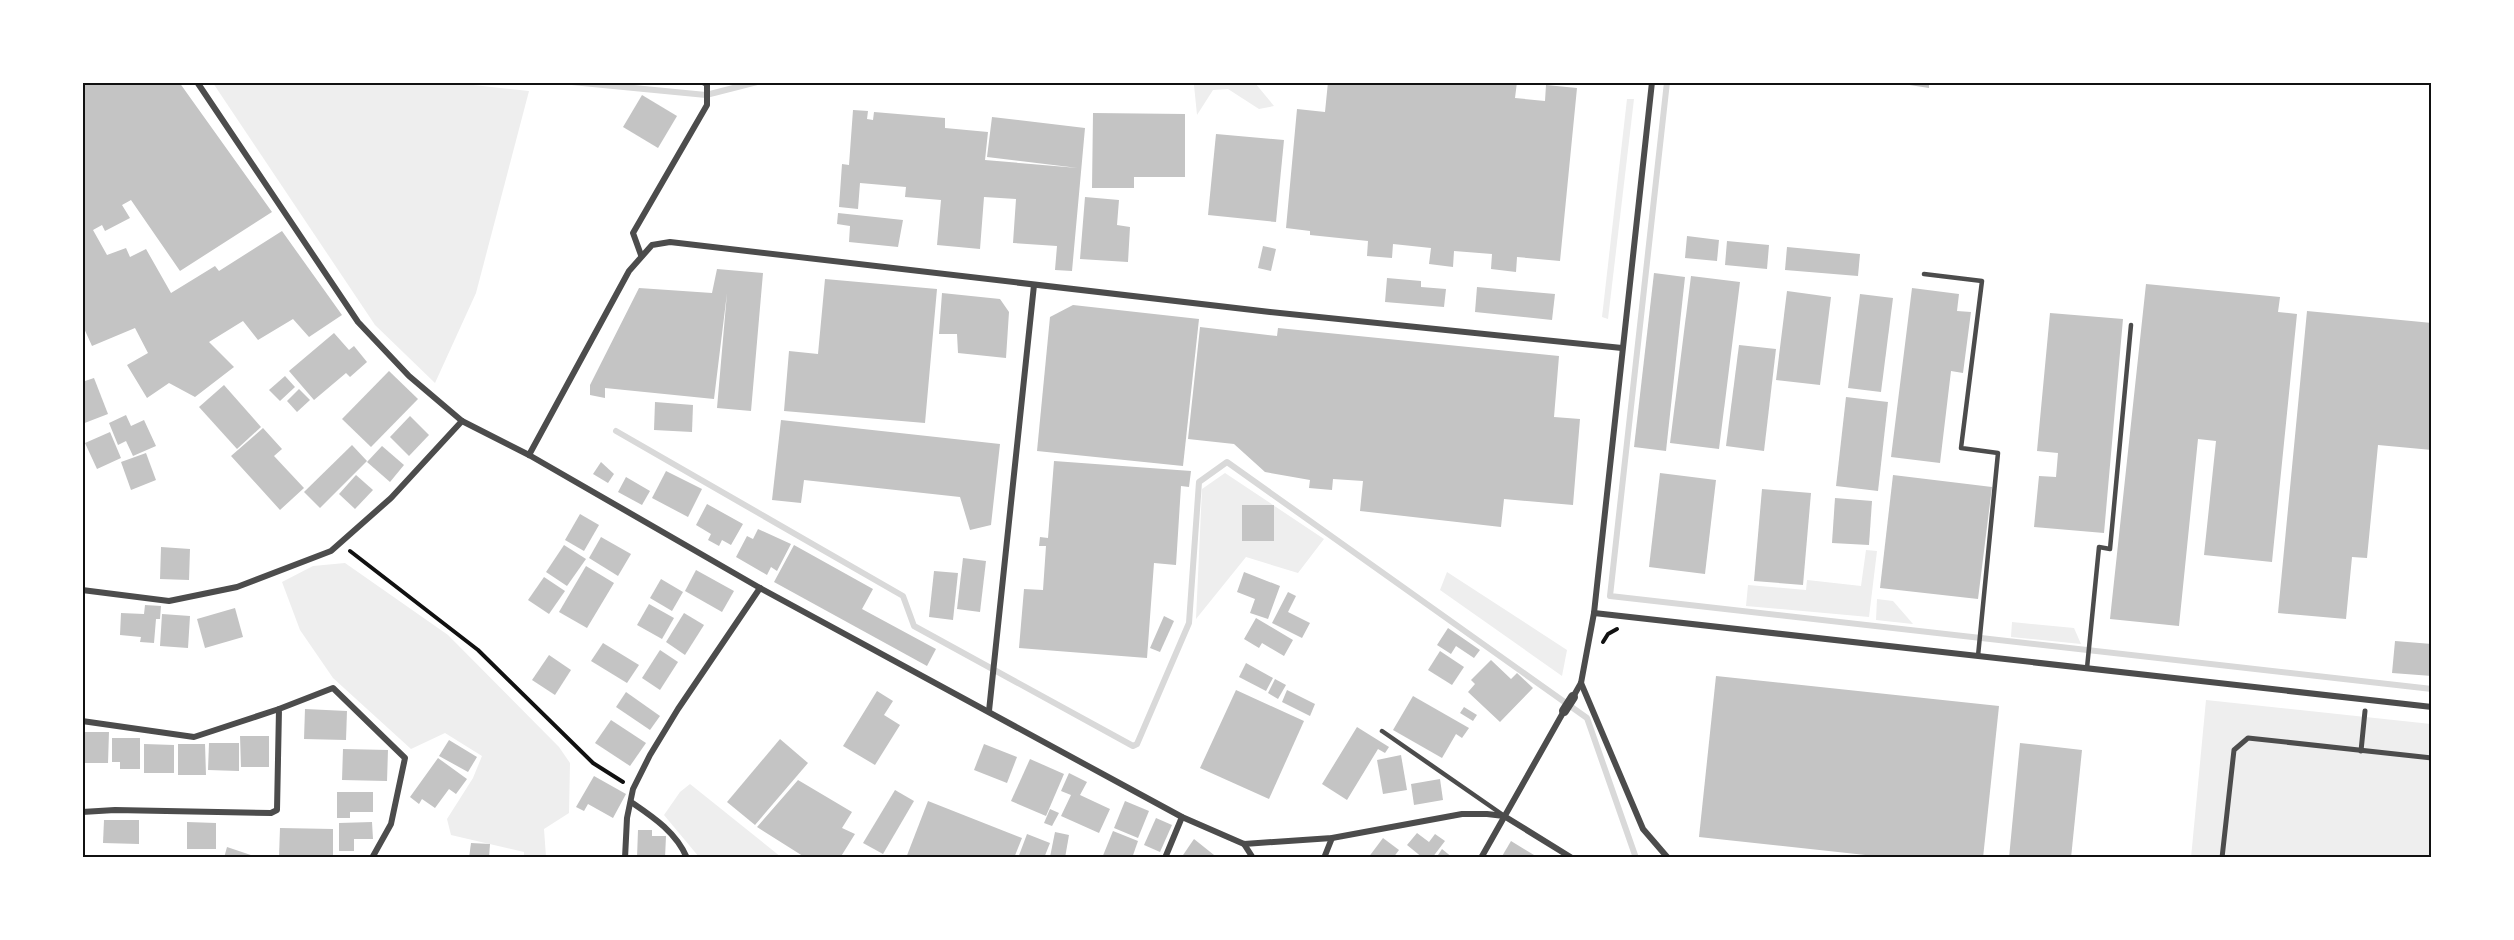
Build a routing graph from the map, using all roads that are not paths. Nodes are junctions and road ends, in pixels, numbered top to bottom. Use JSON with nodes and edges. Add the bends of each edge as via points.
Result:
{"nodes":[{"id":1,"x":197,"y":82,"type":"edge"},
{"id":2,"x":1652,"y":82,"type":"edge"},
{"id":3,"x":705,"y":83,"type":"edge"},
{"id":4,"x":641,"y":255,"type":"junction"},
{"id":5,"x":1924,"y":274,"type":"dead end"},
{"id":6,"x":1034,"y":285,"type":"junction"},
{"id":7,"x":2131,"y":325,"type":"dead end"},
{"id":8,"x":1622,"y":348,"type":"junction"},
{"id":9,"x":462,"y":421,"type":"junction"},
{"id":10,"x":529,"y":455,"type":"junction"},
{"id":11,"x":760,"y":588,"type":"junction"},
{"id":12,"x":82,"y":590,"type":"edge"},
{"id":13,"x":1594,"y":613,"type":"junction"},
{"id":14,"x":1978,"y":656,"type":"junction"},
{"id":15,"x":2087,"y":668,"type":"junction"},
{"id":16,"x":1581,"y":683,"type":"junction"},
{"id":17,"x":1573,"y":697,"type":"joint"},
{"id":18,"x":2432,"y":706,"type":"edge"},
{"id":19,"x":279,"y":709,"type":"junction"},
{"id":20,"x":989,"y":711,"type":"junction"},
{"id":21,"x":1564,"y":711,"type":"joint"},
{"id":22,"x":2365,"y":711,"type":"dead end"},
{"id":23,"x":82,"y":721,"type":"edge"},
{"id":24,"x":1382,"y":731,"type":"dead end"},
{"id":25,"x":2361,"y":751,"type":"junction"},
{"id":26,"x":2432,"y":758,"type":"edge"},
{"id":27,"x":631,"y":802,"type":"junction"},
{"id":28,"x":82,"y":812,"type":"edge"},
{"id":29,"x":1504,"y":816,"type":"junction"},
{"id":30,"x":1182,"y":817,"type":"junction"},
{"id":31,"x":1332,"y":838,"type":"junction"},
{"id":32,"x":1244,"y":844,"type":"junction"},
{"id":33,"x":372,"y":858,"type":"edge"},
{"id":34,"x":625,"y":858,"type":"edge"},
{"id":35,"x":687,"y":858,"type":"edge"},
{"id":36,"x":1165,"y":858,"type":"edge"},
{"id":37,"x":1253,"y":858,"type":"edge"},
{"id":38,"x":1324,"y":858,"type":"edge"},
{"id":39,"x":1481,"y":858,"type":"edge"},
{"id":40,"x":1572,"y":858,"type":"edge"},
{"id":41,"x":1668,"y":858,"type":"edge"},
{"id":42,"x":2222,"y":858,"type":"edge"}],
"edges":[{"from":1,"to":9,"type":"street","via":[[358,322],[409,376]]},
{"from":2,"to":8,"type":"street"},
{"from":3,"to":4,"type":"street","via":[[707,105],[633,233]]},
{"from":4,"to":6,"type":"street","via":[[652,245],[670,242]]},
{"from":4,"to":10,"type":"street"},
{"from":5,"to":14,"type":"lane","via":[[1982,281],[1961,448],[1998,453]]},
{"from":6,"to":8,"type":"street"},
{"from":6,"to":20,"type":"street"},
{"from":7,"to":15,"type":"lane","via":[[2110,549],[2099,548]]},
{"from":8,"to":13,"type":"street"},
{"from":9,"to":10,"type":"street"},
{"from":9,"to":12,"type":"street","via":[[391,498],[331,550],[237,587],[169,600]]},
{"from":10,"to":11,"type":"street"},
{"from":11,"to":20,"type":"street"},
{"from":11,"to":27,"type":"street","via":[[650,755],[633,789]]},
{"from":13,"to":14,"type":"street"},
{"from":13,"to":16,"type":"street"},
{"from":14,"to":15,"type":"street"},
{"from":15,"to":18,"type":"street"},
{"from":16,"to":17,"type":"street"},
{"from":16,"to":41,"type":"street","via":[[1643,829]]},
{"from":17,"to":21,"type":"street"},
{"from":19,"to":23,"type":"street","via":[[194,737]]},
{"from":19,"to":28,"type":"street","via":[[277,810]]},
{"from":19,"to":33,"type":"street","via":[[333,688],[405,758],[391,824]]},
{"from":20,"to":30,"type":"street"},
{"from":21,"to":29,"type":"street"},
{"from":22,"to":25,"type":"street"},
{"from":24,"to":29,"type":"lane"},
{"from":25,"to":26,"type":"street"},
{"from":25,"to":42,"type":"street","via":[[2248,738],[2234,750]]},
{"from":27,"to":34,"type":"street"},
{"from":27,"to":35,"type":"street","via":[[661,823],[682,846]]},
{"from":29,"to":31,"type":"street","via":[[1462,814]]},
{"from":29,"to":39,"type":"street"},
{"from":29,"to":40,"type":"street"},
{"from":30,"to":32,"type":"street"},
{"from":30,"to":36,"type":"street"},
{"from":31,"to":32,"type":"street"},
{"from":31,"to":38,"type":"street"},
{"from":32,"to":37,"type":"street"}]}
